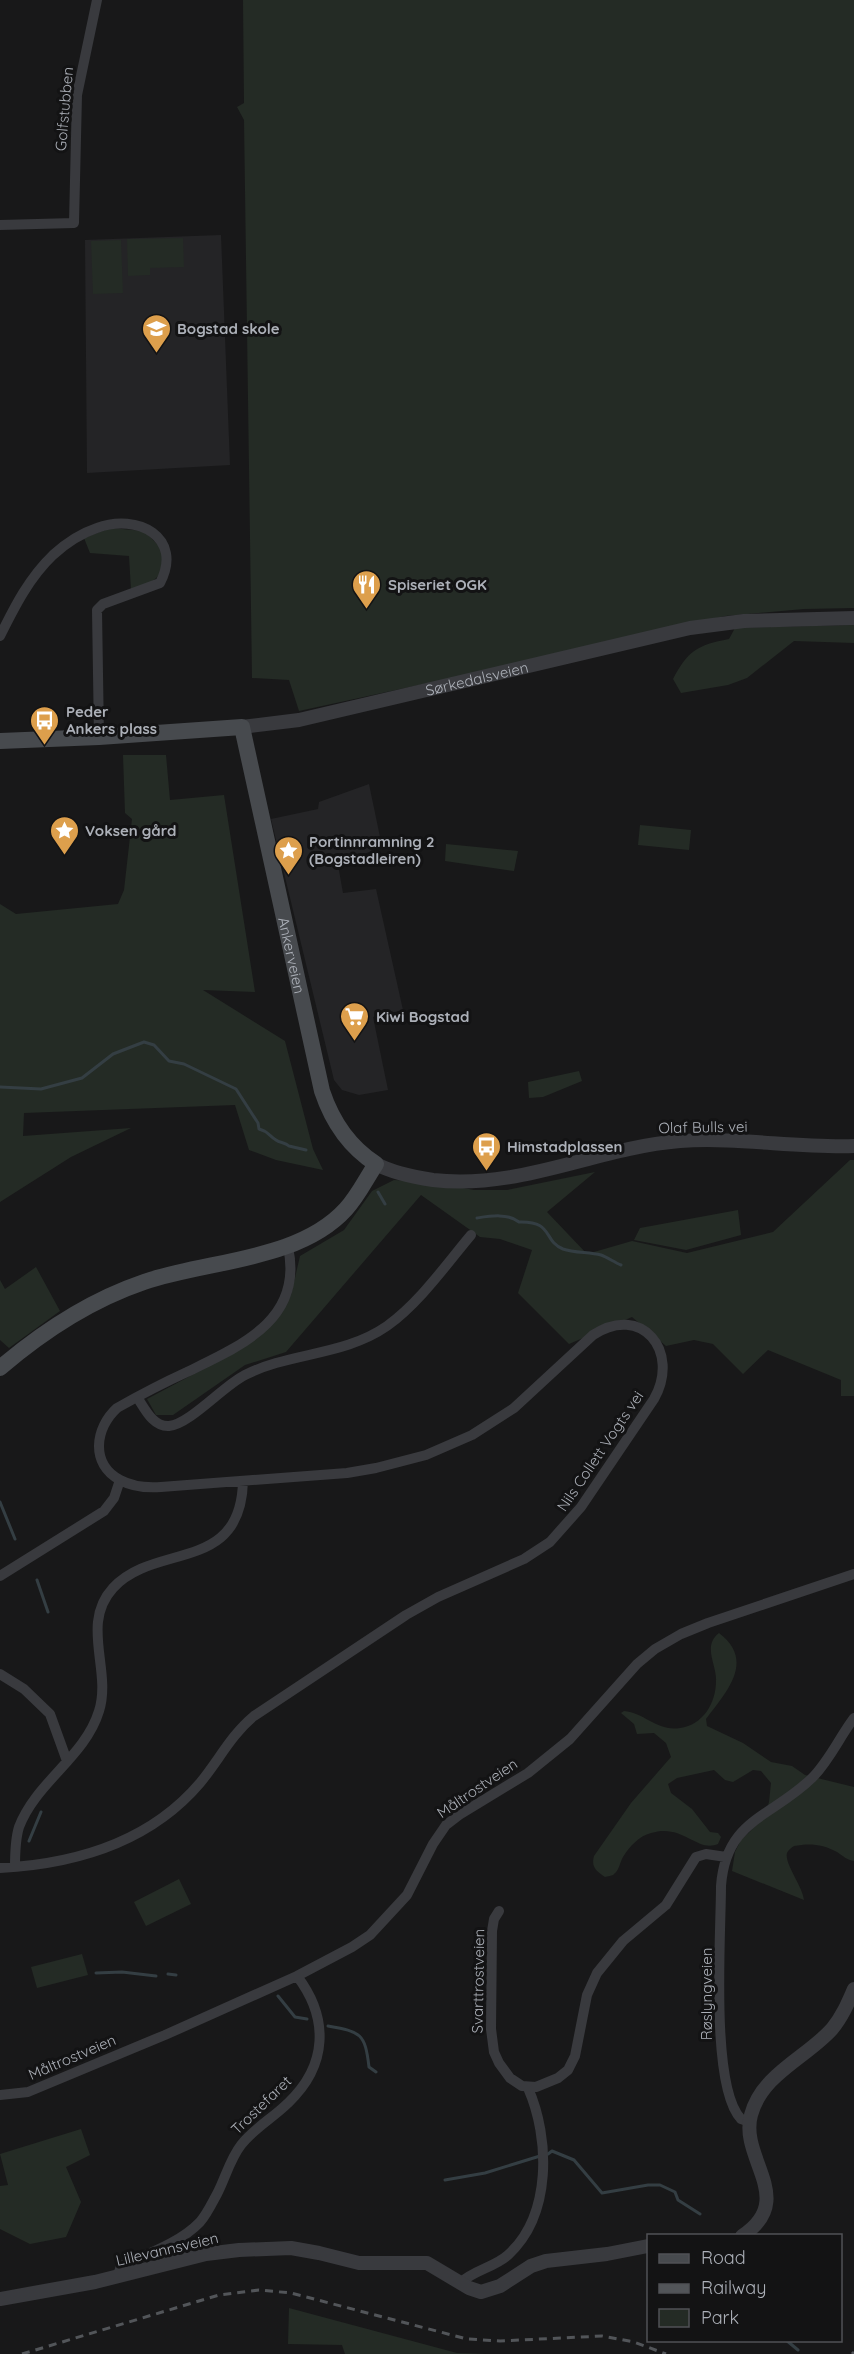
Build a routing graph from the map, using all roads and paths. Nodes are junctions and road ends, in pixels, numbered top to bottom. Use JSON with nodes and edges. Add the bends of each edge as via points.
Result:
{"nodes":[{"id":1,"x":97,"y":0,"type":"edge"},
{"id":2,"x":0,"y":225,"type":"edge"},
{"id":3,"x":854,"y":618,"type":"edge"},
{"id":4,"x":0,"y":636,"type":"edge"},
{"id":5,"x":242,"y":727,"type":"junction"},
{"id":6,"x":99,"y":737,"type":"junction"},
{"id":7,"x":0,"y":741,"type":"edge"},
{"id":8,"x":854,"y":1146,"type":"edge"},
{"id":9,"x":376,"y":1164,"type":"junction"},
{"id":10,"x":450,"y":1181,"type":"joint"},
{"id":11,"x":471,"y":1235,"type":"dead end"},
{"id":12,"x":288,"y":1247,"type":"junction"},
{"id":13,"x":0,"y":1368,"type":"edge"},
{"id":14,"x":137,"y":1397,"type":"junction"},
{"id":15,"x":120,"y":1480,"type":"junction"},
{"id":16,"x":243,"y":1481,"type":"junction"},
{"id":17,"x":854,"y":1574,"type":"edge"},
{"id":18,"x":0,"y":1576,"type":"edge"},
{"id":19,"x":0,"y":1674,"type":"edge"},
{"id":20,"x":854,"y":1718,"type":"edge"},
{"id":21,"x":67,"y":1761,"type":"junction"},
{"id":22,"x":726,"y":1857,"type":"junction"},
{"id":23,"x":15,"y":1867,"type":"junction"},
{"id":24,"x":0,"y":1868,"type":"edge"},
{"id":25,"x":499,"y":1911,"type":"dead end"},
{"id":26,"x":297,"y":1976,"type":"junction"},
{"id":27,"x":854,"y":1989,"type":"edge"},
{"id":28,"x":528,"y":2088,"type":"junction"},
{"id":29,"x":0,"y":2095,"type":"edge"},
{"id":30,"x":750,"y":2122,"type":"junction"},
{"id":31,"x":743,"y":2234,"type":"edge"},
{"id":32,"x":647,"y":2246,"type":"edge"},
{"id":33,"x":117,"y":2278,"type":"junction"},
{"id":34,"x":460,"y":2283,"type":"junction"},
{"id":35,"x":0,"y":2299,"type":"edge"}],
"edges":[{"from":1,"to":2,"type":"street","name":"Golfstubben","via":[[77,96],[75,223]]},
{"from":3,"to":5,"type":"street","name":"Sørkedalsveien","via":[[744,621],[690,628],[299,720]]},
{"from":4,"to":6,"type":"street","via":[[30,582],[53,554],[67,544],[109,525],[141,526],[160,538],[166,550],[167,570],[160,583],[103,604],[97,610]]},
{"from":5,"to":6,"type":"main road","name":"Sørkedalsveien"},
{"from":5,"to":9,"type":"main road","name":"Ankerveien","via":[[324,1096],[341,1131]]},
{"from":6,"to":7,"type":"main road","name":"Sørkedalsveien"},
{"from":8,"to":10,"type":"street","name":"Olaf Bulls vei","via":[[680,1141],[514,1178]]},
{"from":9,"to":10,"type":"street","name":"Ankerveien","via":[[408,1176]]},
{"from":9,"to":12,"type":"main road","via":[[354,1200],[337,1218],[316,1234]]},
{"from":11,"to":14,"type":"street","via":[[404,1312],[360,1341],[253,1371],[228,1385],[185,1420],[172,1425],[156,1423]]},
{"from":12,"to":13,"type":"main road","via":[[128,1288],[62,1322]]},
{"from":12,"to":14,"type":"street","via":[[291,1272],[286,1290],[264,1327],[245,1342]]},
{"from":14,"to":15,"type":"street","via":[[111,1413],[99,1435],[102,1463]]},
{"from":15,"to":16,"type":"street","name":"Nils Collett Vogts vei","via":[[151,1488]]},
{"from":15,"to":18,"type":"street","via":[[104,1511]]},
{"from":16,"to":21,"type":"street","via":[[239,1512],[223,1535],[201,1550],[128,1576],[109,1594],[96,1631],[102,1674],[101,1704],[86,1739]]},
{"from":16,"to":23,"type":"street","name":"Nils Collett Vogts vei","via":[[376,1468],[446,1448],[513,1408],[604,1329],[625,1325],[639,1328],[652,1337],[662,1354],[663,1379],[654,1399],[581,1507],[550,1542],[524,1559],[406,1615],[254,1716],[234,1734],[199,1784],[140,1833],[80,1857]]},
{"from":17,"to":26,"type":"street","name":"Måltrostveien","via":[[708,1623],[655,1649],[570,1739],[528,1773],[446,1825],[407,1895],[370,1935]]},
{"from":19,"to":21,"type":"street","via":[[29,1693],[50,1714]]},
{"from":20,"to":22,"type":"street","via":[[816,1774],[748,1826]]},
{"from":21,"to":23,"type":"street","via":[[23,1819],[17,1835]]},
{"from":22,"to":28,"type":"street","via":[[696,1857],[666,1905],[610,1955],[587,1995],[575,2056],[568,2070],[547,2083]]},
{"from":22,"to":30,"type":"street","name":"Røslyngveien","via":[[722,1886],[721,2045],[734,2109],[741,2119]]},
{"from":23,"to":24,"type":"street","name":"Nils Collett Vogts vei"},
{"from":25,"to":28,"type":"street","name":"Svarttrostveien","via":[[492,1931],[492,2044],[504,2072]]},
{"from":26,"to":29,"type":"street","name":"Måltrostveien","via":[[28,2092]]},
{"from":26,"to":33,"type":"street","name":"Trostefaret","via":[[310,1993],[318,2016],[320,2046],[309,2078],[235,2152],[200,2222],[163,2247],[121,2266]]},
{"from":27,"to":30,"type":"street","via":[[833,2028],[762,2093]]},
{"from":28,"to":34,"type":"street","via":[[537,2112],[543,2155],[541,2186],[532,2220],[503,2260]]},
{"from":30,"to":31,"type":"street","via":[[751,2140],[767,2197],[759,2220]]},
{"from":32,"to":34,"type":"street","name":"Lillevannsveien","via":[[538,2264],[485,2291]]},
{"from":33,"to":34,"type":"street","name":"Lillevannsveien","via":[[206,2254],[291,2248],[359,2263],[427,2263]]},
{"from":33,"to":35,"type":"street","name":"Lillevannsveien"}]}
